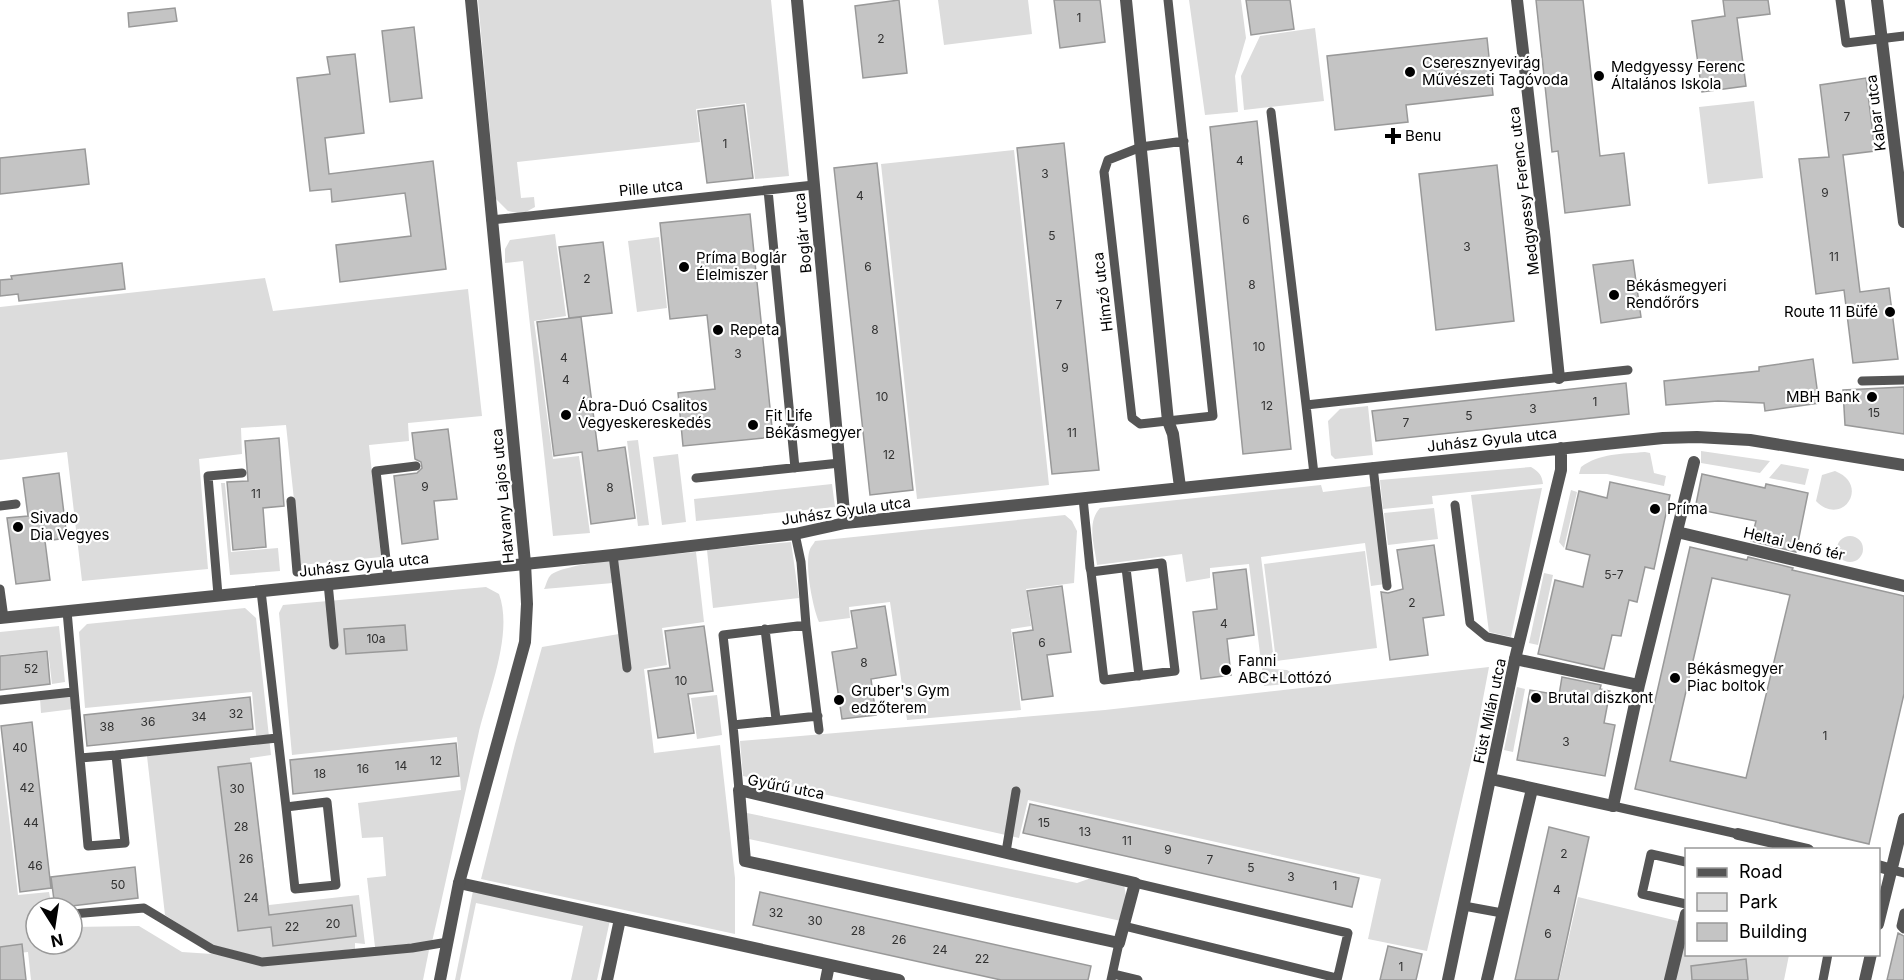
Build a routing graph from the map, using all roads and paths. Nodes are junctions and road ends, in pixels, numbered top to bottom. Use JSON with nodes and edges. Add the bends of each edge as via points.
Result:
{"nodes":[{"id":1,"x":471,"y":0,"type":"edge"},
{"id":2,"x":797,"y":0,"type":"edge"},
{"id":3,"x":1126,"y":0,"type":"edge"},
{"id":4,"x":1168,"y":0,"type":"edge"},
{"id":5,"x":1517,"y":0,"type":"edge"},
{"id":6,"x":1840,"y":0,"type":"edge"},
{"id":7,"x":1877,"y":0,"type":"edge"},
{"id":8,"x":1904,"y":36,"type":"edge"},
{"id":9,"x":1882,"y":39,"type":"junction"},
{"id":10,"x":1271,"y":112,"type":"dead end"},
{"id":11,"x":1184,"y":141,"type":"junction"},
{"id":12,"x":1141,"y":147,"type":"junction"},
{"id":13,"x":814,"y":185,"type":"junction"},
{"id":14,"x":768,"y":190,"type":"junction"},
{"id":15,"x":491,"y":220,"type":"junction"},
{"id":16,"x":1904,"y":222,"type":"edge"},
{"id":17,"x":1628,"y":370,"type":"dead end"},
{"id":18,"x":1559,"y":378,"type":"junction"},
{"id":19,"x":1904,"y":380,"type":"edge"},
{"id":20,"x":1862,"y":381,"type":"dead end"},
{"id":21,"x":1306,"y":405,"type":"junction"},
{"id":22,"x":1168,"y":421,"type":"junction"},
{"id":23,"x":1561,"y":448,"type":"junction"},
{"id":24,"x":1694,"y":462,"type":"dead end"},
{"id":25,"x":840,"y":463,"type":"junction"},
{"id":26,"x":1904,"y":465,"type":"edge"},
{"id":27,"x":416,"y":466,"type":"dead end"},
{"id":28,"x":1373,"y":467,"type":"junction"},
{"id":29,"x":795,"y":468,"type":"junction"},
{"id":30,"x":242,"y":473,"type":"dead end"},
{"id":31,"x":1314,"y":474,"type":"junction"},
{"id":32,"x":696,"y":478,"type":"dead end"},
{"id":33,"x":1180,"y":488,"type":"junction"},
{"id":34,"x":1083,"y":498,"type":"junction"},
{"id":35,"x":291,"y":501,"type":"dead end"},
{"id":36,"x":16,"y":504,"type":"dead end"},
{"id":37,"x":1455,"y":505,"type":"dead end"},
{"id":38,"x":0,"y":506,"type":"edge"},
{"id":39,"x":845,"y":523,"type":"junction"},
{"id":40,"x":1677,"y":532,"type":"junction"},
{"id":41,"x":795,"y":534,"type":"junction"},
{"id":42,"x":613,"y":555,"type":"junction"},
{"id":43,"x":525,"y":563,"type":"junction"},
{"id":44,"x":1126,"y":567,"type":"junction"},
{"id":45,"x":297,"y":572,"type":"dead end"},
{"id":46,"x":1091,"y":572,"type":"junction"},
{"id":47,"x":388,"y":577,"type":"junction"},
{"id":48,"x":328,"y":584,"type":"junction"},
{"id":49,"x":1387,"y":586,"type":"dead end"},
{"id":50,"x":1904,"y":586,"type":"edge"},
{"id":51,"x":0,"y":589,"type":"edge"},
{"id":52,"x":261,"y":591,"type":"junction"},
{"id":53,"x":218,"y":595,"type":"junction"},
{"id":54,"x":67,"y":611,"type":"junction"},
{"id":55,"x":2,"y":618,"type":"edge"},
{"id":56,"x":806,"y":625,"type":"junction"},
{"id":57,"x":765,"y":629,"type":"junction"},
{"id":58,"x":1519,"y":644,"type":"junction"},
{"id":59,"x":334,"y":645,"type":"dead end"},
{"id":60,"x":1515,"y":659,"type":"junction"},
{"id":61,"x":627,"y":668,"type":"dead end"},
{"id":62,"x":1139,"y":676,"type":"junction"},
{"id":63,"x":1639,"y":685,"type":"junction"},
{"id":64,"x":73,"y":692,"type":"junction"},
{"id":65,"x":0,"y":700,"type":"edge"},
{"id":66,"x":818,"y":716,"type":"junction"},
{"id":67,"x":776,"y":719,"type":"junction"},
{"id":68,"x":733,"y":725,"type":"junction"},
{"id":69,"x":819,"y":730,"type":"dead end"},
{"id":70,"x":277,"y":738,"type":"junction"},
{"id":71,"x":116,"y":755,"type":"junction"},
{"id":72,"x":80,"y":758,"type":"junction"},
{"id":73,"x":1491,"y":779,"type":"junction"},
{"id":74,"x":1532,"y":789,"type":"junction"},
{"id":75,"x":739,"y":790,"type":"junction"},
{"id":76,"x":1017,"y":791,"type":"dead end"},
{"id":77,"x":1613,"y":806,"type":"junction"},
{"id":78,"x":286,"y":807,"type":"junction"},
{"id":79,"x":1904,"y":819,"type":"edge"},
{"id":80,"x":1738,"y":834,"type":"joint"},
{"id":81,"x":1803,"y":848,"type":"edge"},
{"id":82,"x":1006,"y":852,"type":"junction"},
{"id":83,"x":1685,"y":862,"type":"edge"},
{"id":84,"x":1880,"y":867,"type":"edge"},
{"id":85,"x":1901,"y":872,"type":"edge"},
{"id":86,"x":459,"y":883,"type":"junction"},
{"id":87,"x":1135,"y":883,"type":"junction"},
{"id":88,"x":1685,"y":904,"type":"edge"},
{"id":89,"x":1464,"y":906,"type":"junction"},
{"id":90,"x":1502,"y":913,"type":"junction"},
{"id":91,"x":1904,"y":913,"type":"edge"},
{"id":92,"x":84,"y":914,"type":"edge"},
{"id":93,"x":620,"y":919,"type":"junction"},
{"id":94,"x":1685,"y":919,"type":"edge"},
{"id":95,"x":1880,"y":919,"type":"edge"},
{"id":96,"x":1124,"y":926,"type":"junction"},
{"id":97,"x":1904,"y":929,"type":"edge"},
{"id":98,"x":448,"y":942,"type":"junction"},
{"id":99,"x":1119,"y":943,"type":"junction"},
{"id":100,"x":1828,"y":956,"type":"edge"},
{"id":101,"x":1871,"y":956,"type":"edge"},
{"id":102,"x":829,"y":964,"type":"junction"},
{"id":103,"x":861,"y":976,"type":"edge"},
{"id":104,"x":1112,"y":977,"type":"edge"},
{"id":105,"x":894,"y":979,"type":"edge"},
{"id":106,"x":1337,"y":979,"type":"edge"},
{"id":107,"x":440,"y":980,"type":"edge"},
{"id":108,"x":607,"y":980,"type":"edge"},
{"id":109,"x":826,"y":980,"type":"edge"},
{"id":110,"x":1138,"y":980,"type":"edge"},
{"id":111,"x":1448,"y":980,"type":"edge"},
{"id":112,"x":1487,"y":980,"type":"edge"},
{"id":113,"x":1670,"y":980,"type":"edge"},
{"id":114,"x":1823,"y":980,"type":"edge"},
{"id":115,"x":1865,"y":980,"type":"edge"}],
"edges":[{"from":1,"to":15,"type":"street","name":"Hatvany Lajos utca"},
{"from":2,"to":13,"type":"street","name":"Boglár utca"},
{"from":3,"to":12,"type":"street"},
{"from":4,"to":11,"type":"lane","name":"Hímző utca"},
{"from":5,"to":18,"type":"street","name":"Medgyessy Ferenc utca"},
{"from":6,"to":9,"type":"lane","via":[[1846,44]]},
{"from":7,"to":9,"type":"street","name":"Kabar utca"},
{"from":8,"to":9,"type":"lane"},
{"from":9,"to":16,"type":"street","name":"Kabar utca"},
{"from":10,"to":21,"type":"lane"},
{"from":11,"to":12,"type":"lane","name":"Hímző utca"},
{"from":11,"to":22,"type":"lane","name":"Hímző utca","via":[[1213,416]]},
{"from":12,"to":22,"type":"street"},
{"from":12,"to":22,"type":"lane","name":"Hímző utca","via":[[1108,160],[1104,172],[1132,418],[1140,423]]},
{"from":13,"to":14,"type":"lane","name":"Pille utca"},
{"from":13,"to":25,"type":"street","name":"Boglár utca"},
{"from":14,"to":15,"type":"lane","name":"Pille utca"},
{"from":14,"to":29,"type":"lane","name":"Boglár utca"},
{"from":15,"to":43,"type":"street","name":"Hatvany Lajos utca"},
{"from":17,"to":18,"type":"lane"},
{"from":18,"to":21,"type":"lane"},
{"from":19,"to":20,"type":"lane"},
{"from":21,"to":31,"type":"lane"},
{"from":22,"to":33,"type":"street"},
{"from":23,"to":26,"type":"street","name":"Juhász Gyula utca","via":[[1697,437],[1750,440]]},
{"from":23,"to":28,"type":"street","name":"Juhász Gyula utca"},
{"from":23,"to":58,"type":"street","name":"Füst Milán utca","via":[[1561,470]]},
{"from":24,"to":40,"type":"street"},
{"from":25,"to":29,"type":"lane"},
{"from":25,"to":39,"type":"street","name":"Boglár utca"},
{"from":27,"to":47,"type":"lane","via":[[376,471]]},
{"from":28,"to":31,"type":"street","name":"Juhász Gyula utca"},
{"from":28,"to":49,"type":"lane"},
{"from":29,"to":32,"type":"lane"},
{"from":30,"to":53,"type":"lane","via":[[208,476]]},
{"from":31,"to":33,"type":"street","name":"Juhász Gyula utca"},
{"from":33,"to":34,"type":"street","name":"Juhász Gyula utca"},
{"from":34,"to":39,"type":"street","name":"Juhász Gyula utca"},
{"from":34,"to":46,"type":"lane"},
{"from":35,"to":45,"type":"lane"},
{"from":36,"to":38,"type":"lane"},
{"from":37,"to":58,"type":"lane","via":[[1470,623],[1487,637]]},
{"from":39,"to":41,"type":"street","name":"Juhász Gyula utca"},
{"from":40,"to":50,"type":"street","name":"Heltai Jenő tér"},
{"from":40,"to":63,"type":"street"},
{"from":41,"to":42,"type":"street","name":"Juhász Gyula utca"},
{"from":41,"to":56,"type":"lane"},
{"from":42,"to":43,"type":"street","name":"Juhász Gyula utca"},
{"from":42,"to":61,"type":"lane"},
{"from":43,"to":47,"type":"street","name":"Juhász Gyula utca"},
{"from":43,"to":86,"type":"street","name":"Hatvany Lajos utca","via":[[525,642]]},
{"from":44,"to":46,"type":"lane"},
{"from":44,"to":62,"type":"lane"},
{"from":44,"to":62,"type":"lane","via":[[1162,563],[1175,672]]},
{"from":46,"to":62,"type":"lane","via":[[1104,680]]},
{"from":47,"to":48,"type":"street","name":"Juhász Gyula utca"},
{"from":48,"to":52,"type":"street","name":"Juhász Gyula utca"},
{"from":48,"to":59,"type":"lane"},
{"from":51,"to":55,"type":"lane"},
{"from":52,"to":53,"type":"street","name":"Juhász Gyula utca"},
{"from":52,"to":70,"type":"lane"},
{"from":53,"to":54,"type":"street","name":"Juhász Gyula utca"},
{"from":54,"to":55,"type":"street","name":"Juhász Gyula utca"},
{"from":54,"to":64,"type":"lane"},
{"from":56,"to":57,"type":"lane"},
{"from":56,"to":66,"type":"lane"},
{"from":57,"to":67,"type":"lane"},
{"from":57,"to":68,"type":"lane","via":[[723,634]]},
{"from":58,"to":60,"type":"street","name":"Füst Milán utca"},
{"from":60,"to":63,"type":"street"},
{"from":60,"to":73,"type":"street","name":"Füst Milán utca"},
{"from":63,"to":77,"type":"street"},
{"from":64,"to":65,"type":"lane"},
{"from":64,"to":72,"type":"lane"},
{"from":66,"to":67,"type":"lane"},
{"from":66,"to":69,"type":"lane"},
{"from":67,"to":68,"type":"lane"},
{"from":68,"to":75,"type":"lane"},
{"from":70,"to":71,"type":"lane"},
{"from":70,"to":78,"type":"lane"},
{"from":71,"to":72,"type":"lane"},
{"from":71,"to":72,"type":"lane","via":[[125,843],[88,846]]},
{"from":73,"to":74,"type":"street"},
{"from":73,"to":89,"type":"street","name":"Füst Milán utca"},
{"from":74,"to":77,"type":"street"},
{"from":74,"to":90,"type":"street"},
{"from":75,"to":82,"type":"street","name":"Gyűrű utca"},
{"from":75,"to":99,"type":"street","name":"Gyűrű utca","via":[[746,861]]},
{"from":76,"to":82,"type":"lane"},
{"from":77,"to":80,"type":"lane"},
{"from":78,"to":78,"type":"lane","via":[[327,802],[336,885],[295,889]]},
{"from":79,"to":85,"type":"street"},
{"from":80,"to":81,"type":"street"},
{"from":82,"to":87,"type":"street","name":"Gyűrű utca"},
{"from":83,"to":88,"type":"lane","via":[[1650,854],[1642,894]]},
{"from":84,"to":85,"type":"street"},
{"from":85,"to":95,"type":"street"},
{"from":86,"to":93,"type":"street"},
{"from":86,"to":98,"type":"street","name":"Hatvany Lajos utca"},
{"from":87,"to":96,"type":"street"},
{"from":87,"to":106,"type":"lane","via":[[1348,933]]},
{"from":89,"to":90,"type":"lane"},
{"from":89,"to":111,"type":"street","name":"Füst Milán utca"},
{"from":90,"to":112,"type":"street"},
{"from":91,"to":97,"type":"lane"},
{"from":92,"to":98,"type":"lane","via":[[144,908],[212,949],[262,962]]},
{"from":93,"to":102,"type":"street"},
{"from":93,"to":108,"type":"street"},
{"from":94,"to":113,"type":"street"},
{"from":96,"to":99,"type":"street"},
{"from":96,"to":106,"type":"lane"},
{"from":98,"to":107,"type":"street","name":"Hatvany Lajos utca"},
{"from":99,"to":104,"type":"lane"},
{"from":100,"to":114,"type":"lane"},
{"from":101,"to":115,"type":"street"},
{"from":102,"to":103,"type":"street"},
{"from":102,"to":109,"type":"street"},
{"from":103,"to":105,"type":"street"},
{"from":104,"to":110,"type":"lane"}]}
